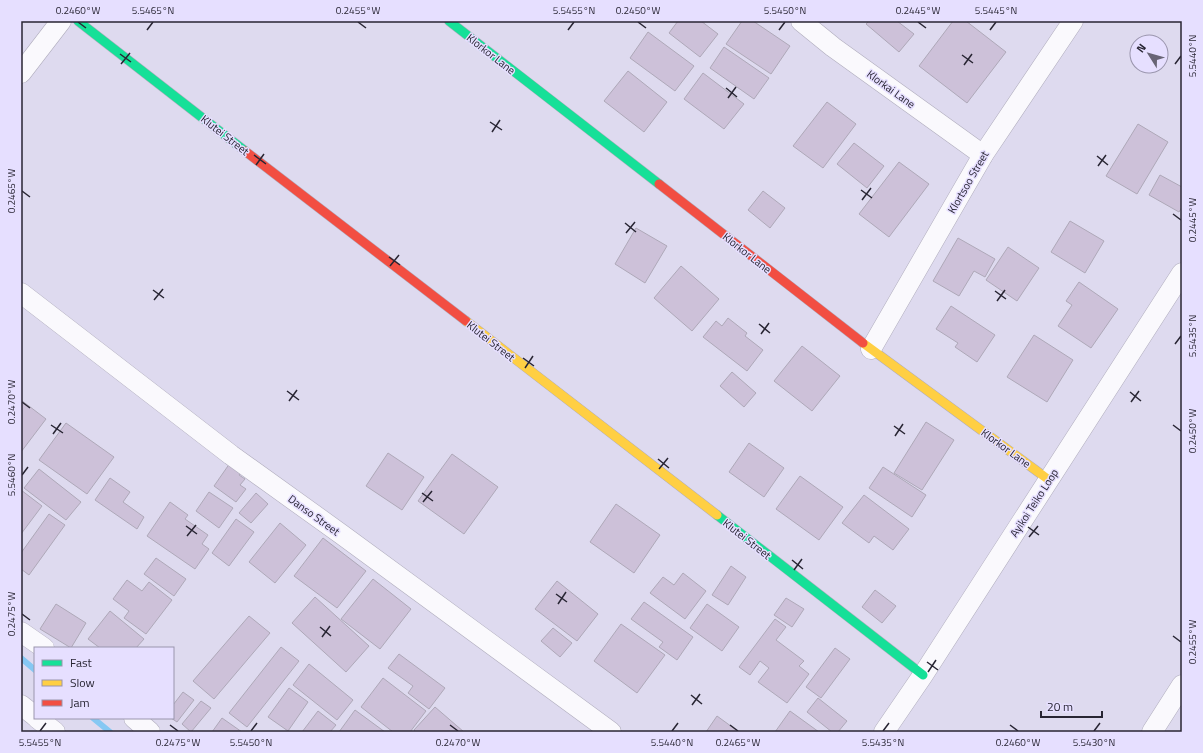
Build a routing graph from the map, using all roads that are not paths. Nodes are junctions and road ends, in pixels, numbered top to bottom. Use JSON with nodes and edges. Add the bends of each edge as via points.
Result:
{"nodes":[{"id":1,"x":61,"y":21,"type":"edge"},
{"id":2,"x":78,"y":21,"type":"edge"},
{"id":3,"x":449,"y":21,"type":"edge"},
{"id":4,"x":801,"y":21,"type":"edge"},
{"id":5,"x":1073,"y":21,"type":"edge"},
{"id":6,"x":21,"y":73,"type":"edge"},
{"id":7,"x":983,"y":155,"type":"junction"},
{"id":8,"x":1182,"y":273,"type":"edge"},
{"id":9,"x":21,"y":293,"type":"edge"},
{"id":10,"x":871,"y":349,"type":"junction"},
{"id":11,"x":1049,"y":480,"type":"junction"},
{"id":12,"x":21,"y":632,"type":"edge"},
{"id":13,"x":43,"y":647,"type":"edge"},
{"id":14,"x":923,"y":675,"type":"junction"},
{"id":15,"x":1182,"y":685,"type":"edge"},
{"id":16,"x":21,"y":705,"type":"edge"},
{"id":17,"x":34,"y":715,"type":"edge"},
{"id":18,"x":38,"y":719,"type":"edge"},
{"id":19,"x":135,"y":719,"type":"edge"},
{"id":20,"x":54,"y":732,"type":"edge"},
{"id":21,"x":150,"y":732,"type":"edge"},
{"id":22,"x":611,"y":732,"type":"edge"},
{"id":23,"x":884,"y":732,"type":"edge"},
{"id":24,"x":1152,"y":732,"type":"edge"}],
"edges":[{"from":1,"to":6,"type":"street"},
{"from":2,"to":14,"type":"street","name":"Klutei Street"},
{"from":3,"to":10,"type":"street","name":"Klorkor Lane"},
{"from":4,"to":7,"type":"street","name":"Klorkai Lane"},
{"from":5,"to":7,"type":"street","name":"Klortsoo Street"},
{"from":7,"to":10,"type":"street","name":"Klortsoo Street"},
{"from":8,"to":11,"type":"street","name":"Ayikoi Teiko Loop"},
{"from":9,"to":22,"type":"street","name":"Danso Street","via":[[231,455]]},
{"from":10,"to":11,"type":"street","name":"Klorkor Lane"},
{"from":11,"to":14,"type":"street","name":"Ayikoi Teiko Loop"},
{"from":12,"to":13,"type":"street"},
{"from":14,"to":23,"type":"street","name":"Ayikoi Teiko Loop"},
{"from":15,"to":24,"type":"street"},
{"from":16,"to":17,"type":"street"},
{"from":18,"to":20,"type":"street"},
{"from":19,"to":21,"type":"street"}]}
